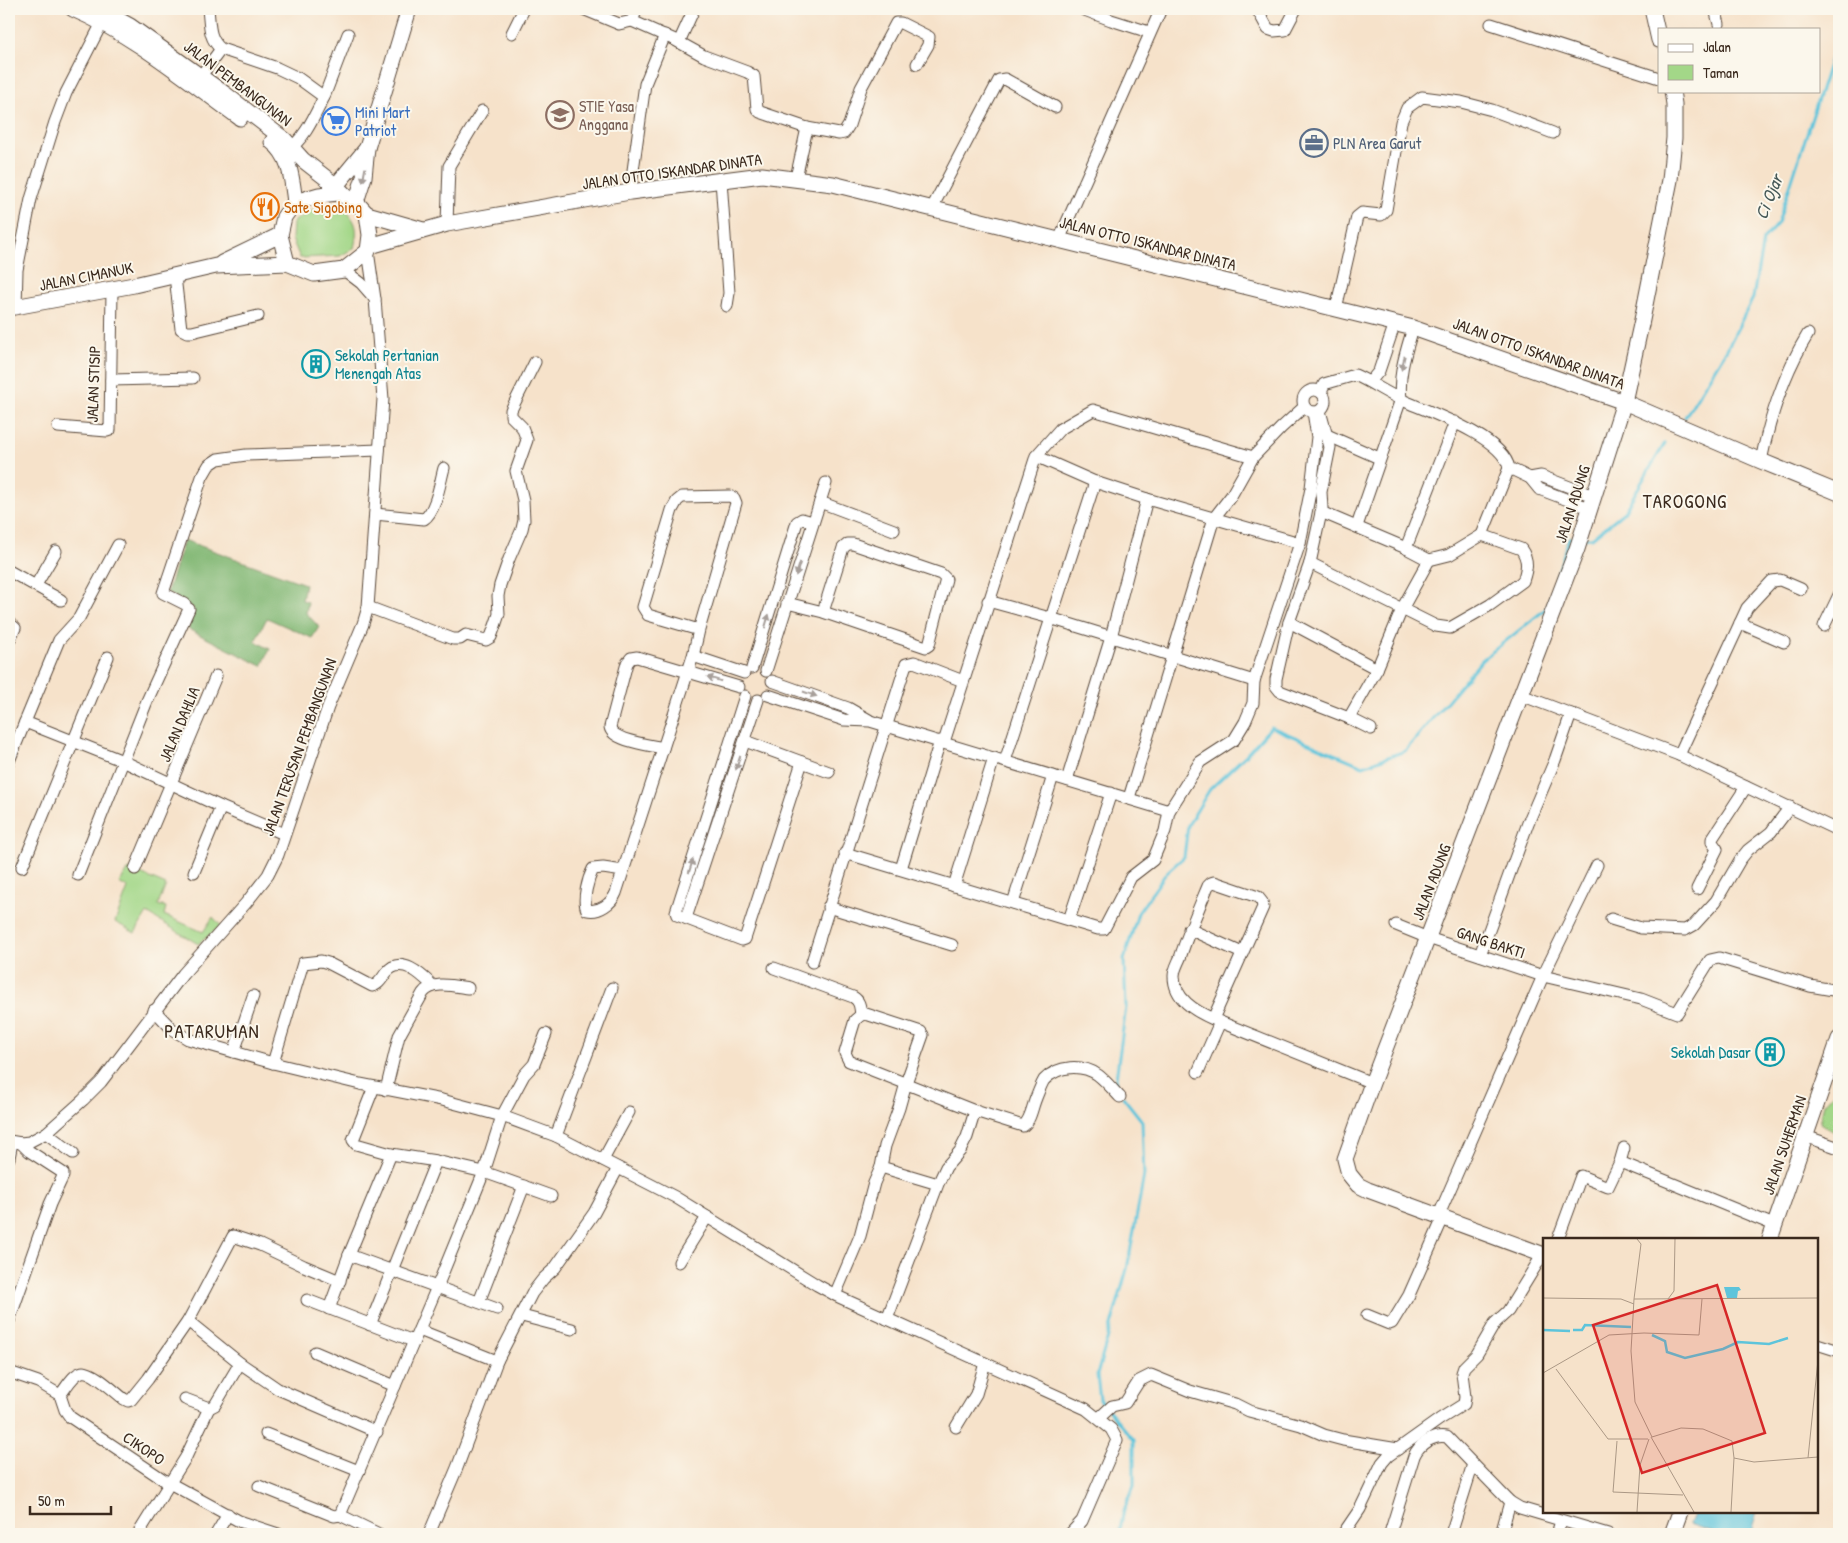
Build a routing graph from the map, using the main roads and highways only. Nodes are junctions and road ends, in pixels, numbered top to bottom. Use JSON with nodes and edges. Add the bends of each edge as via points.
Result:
{"nodes":[{"id":1,"x":73,"y":9,"type":"edge"},
{"id":2,"x":409,"y":9,"type":"edge"},
{"id":3,"x":1652,"y":9,"type":"edge"},
{"id":4,"x":103,"y":15,"type":"edge"},
{"id":5,"x":1658,"y":36,"type":"edge"},
{"id":6,"x":1672,"y":92,"type":"edge"},
{"id":7,"x":367,"y":148,"type":"junction"},
{"id":8,"x":287,"y":151,"type":"junction"},
{"id":9,"x":303,"y":160,"type":"junction"},
{"id":10,"x":290,"y":170,"type":"junction"},
{"id":11,"x":332,"y":190,"type":"junction"},
{"id":12,"x":352,"y":200,"type":"junction"},
{"id":13,"x":295,"y":202,"type":"junction"},
{"id":14,"x":367,"y":214,"type":"junction"},
{"id":15,"x":423,"y":230,"type":"junction"},
{"id":16,"x":280,"y":235,"type":"junction"},
{"id":17,"x":369,"y":248,"type":"junction"},
{"id":18,"x":287,"y":263,"type":"junction"},
{"id":19,"x":216,"y":266,"type":"junction"},
{"id":20,"x":12,"y":307,"type":"edge"},
{"id":21,"x":1624,"y":402,"type":"junction"},
{"id":22,"x":1839,"y":493,"type":"edge"},
{"id":23,"x":1839,"y":1039,"type":"edge"},
{"id":24,"x":1836,"y":1059,"type":"edge"},
{"id":25,"x":1770,"y":1238,"type":"edge"},
{"id":26,"x":1543,"y":1255,"type":"edge"},
{"id":27,"x":1680,"y":1513,"type":"edge"},
{"id":28,"x":1672,"y":1534,"type":"edge"}],
"edges":[{"from":1,"to":4,"type":"main road","name":"JALAN PEMBANGUNAN"},
{"from":2,"to":7,"type":"main road"},
{"from":3,"to":5,"type":"main road"},
{"from":4,"to":8,"type":"main road","name":"JALAN PEMBANGUNAN","via":[[130,26],[197,80],[284,140]]},
{"from":6,"to":21,"type":"main road","name":"JALAN ADUNG","via":[[1674,138],[1670,180]]},
{"from":7,"to":11,"type":"main road"},
{"from":7,"to":12,"type":"main road","one_way":true,"via":[[364,177]]},
{"from":8,"to":9,"type":"main road","name":"JALAN PEMBANGUNAN"},
{"from":8,"to":10,"type":"main road","name":"JALAN PEMBANGUNAN"},
{"from":9,"to":10,"type":"main road"},
{"from":9,"to":11,"type":"main road","name":"JALAN PEMBANGUNAN"},
{"from":10,"to":13,"type":"main road","name":"JALAN PEMBANGUNAN"},
{"from":11,"to":12,"type":"main road","name":"JALAN PEMBANGUNAN"},
{"from":11,"to":13,"type":"main road"},
{"from":12,"to":14,"type":"main road"},
{"from":13,"to":16,"type":"main road","via":[[284,217]]},
{"from":14,"to":15,"type":"main road"},
{"from":14,"to":17,"type":"main road"},
{"from":15,"to":17,"type":"main road","name":"JALAN OTTO ISKANDAR DINATA"},
{"from":15,"to":21,"type":"main road","name":"JALAN OTTO ISKANDAR DINATA","via":[[630,192],[762,175],[796,178],[833,184],[1395,323]]},
{"from":16,"to":18,"type":"main road"},
{"from":16,"to":19,"type":"main road"},
{"from":17,"to":18,"type":"main road","via":[[344,270],[314,274]]},
{"from":18,"to":19,"type":"main road"},
{"from":19,"to":20,"type":"main road","name":"JALAN CIMANUK"},
{"from":21,"to":22,"type":"main road","name":"JALAN OTTO ISKANDAR DINATA"},
{"from":21,"to":26,"type":"main road","name":"JALAN ADUNG","via":[[1577,549],[1372,1083],[1346,1159],[1349,1174],[1358,1185],[1368,1190]]},
{"from":23,"to":24,"type":"main road","name":"JALAN SUHERMAN"},
{"from":24,"to":25,"type":"main road","name":"JALAN SUHERMAN","via":[[1805,1136]]},
{"from":27,"to":28,"type":"main road"}]}
